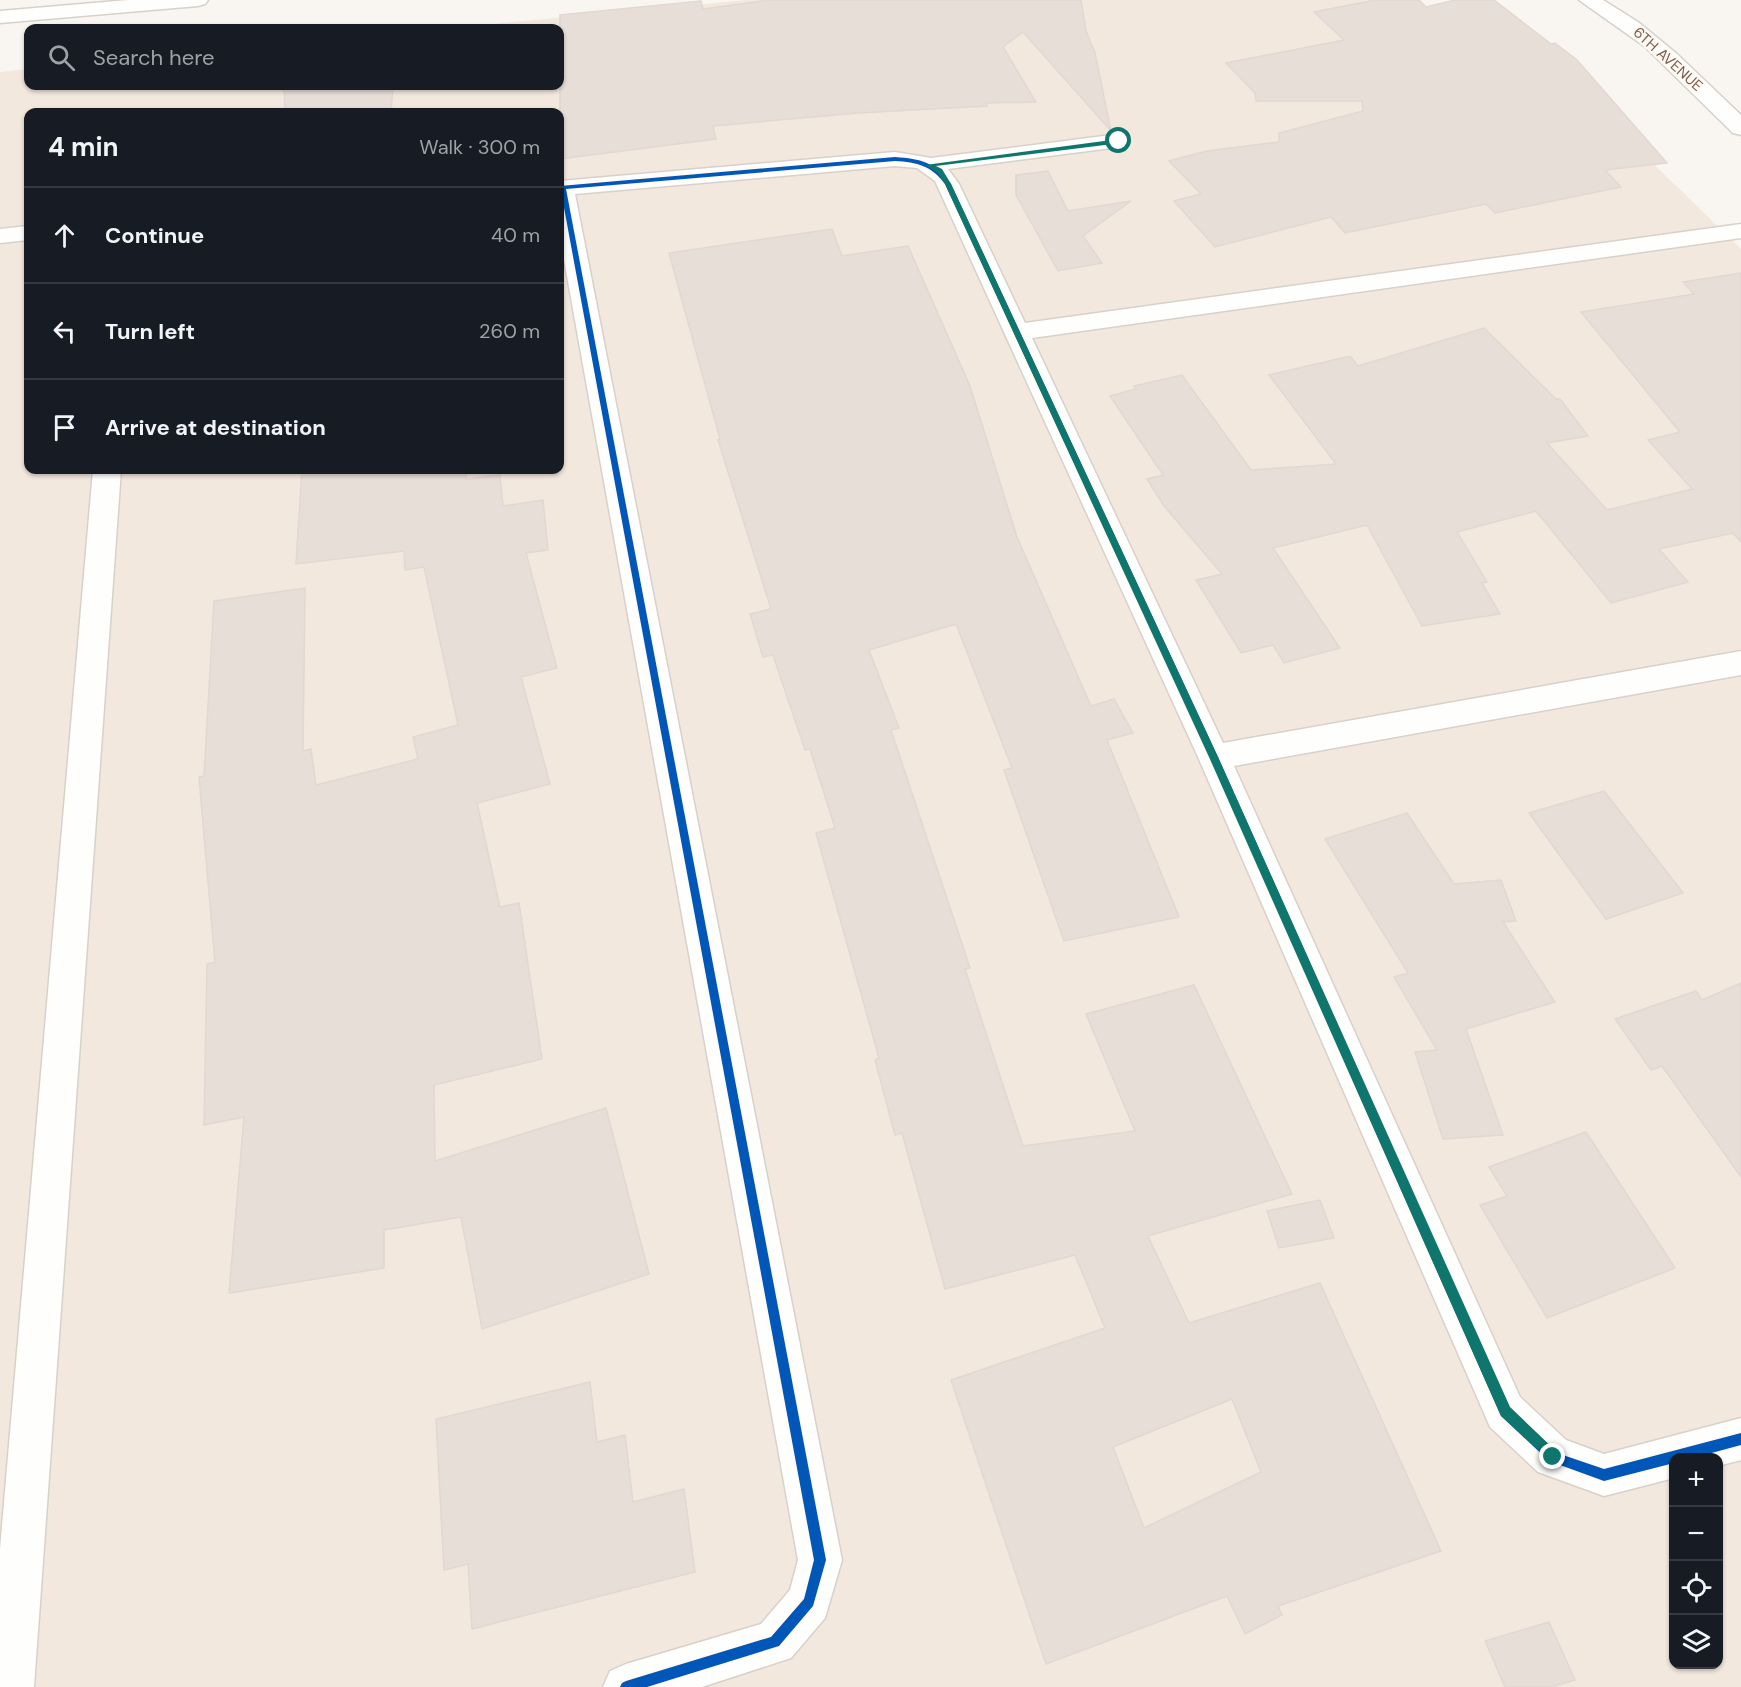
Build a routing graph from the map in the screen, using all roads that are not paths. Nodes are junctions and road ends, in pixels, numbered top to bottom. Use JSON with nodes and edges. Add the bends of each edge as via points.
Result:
{"nodes":[{"id":1,"x":198,"y":0,"type":"edge"},
{"id":2,"x":1589,"y":0,"type":"edge"},
{"id":3,"x":0,"y":17,"type":"edge"},
{"id":4,"x":1741,"y":128,"type":"edge"},
{"id":5,"x":1119,"y":141,"type":"dead end"},
{"id":6,"x":929,"y":165,"type":"junction"},
{"id":7,"x":564,"y":188,"type":"edge"},
{"id":8,"x":564,"y":204,"type":"edge"},
{"id":9,"x":1741,"y":231,"type":"edge"},
{"id":10,"x":24,"y":233,"type":"edge"},
{"id":11,"x":0,"y":236,"type":"edge"},
{"id":12,"x":1016,"y":332,"type":"junction"},
{"id":13,"x":106,"y":474,"type":"edge"},
{"id":14,"x":1741,"y":663,"type":"edge"},
{"id":15,"x":1214,"y":757,"type":"junction"},
{"id":16,"x":1741,"y":1439,"type":"edge"},
{"id":17,"x":11,"y":1687,"type":"edge"},
{"id":18,"x":626,"y":1687,"type":"edge"}],
"edges":[{"from":1,"to":3,"type":"street"},
{"from":2,"to":4,"type":"street","name":"6TH AVENUE","via":[[1620,16]]},
{"from":5,"to":6,"type":"street"},
{"from":6,"to":7,"type":"street","via":[[895,159]]},
{"from":6,"to":12,"type":"street","via":[[940,171],[948,184]]},
{"from":8,"to":18,"type":"street","via":[[820,1560],[809,1602],[775,1642]]},
{"from":9,"to":12,"type":"street"},
{"from":10,"to":11,"type":"street"},
{"from":12,"to":15,"type":"street"},
{"from":13,"to":17,"type":"street"},
{"from":14,"to":15,"type":"street"},
{"from":15,"to":16,"type":"street","via":[[1505,1412],[1553,1457],[1604,1476]]}]}
